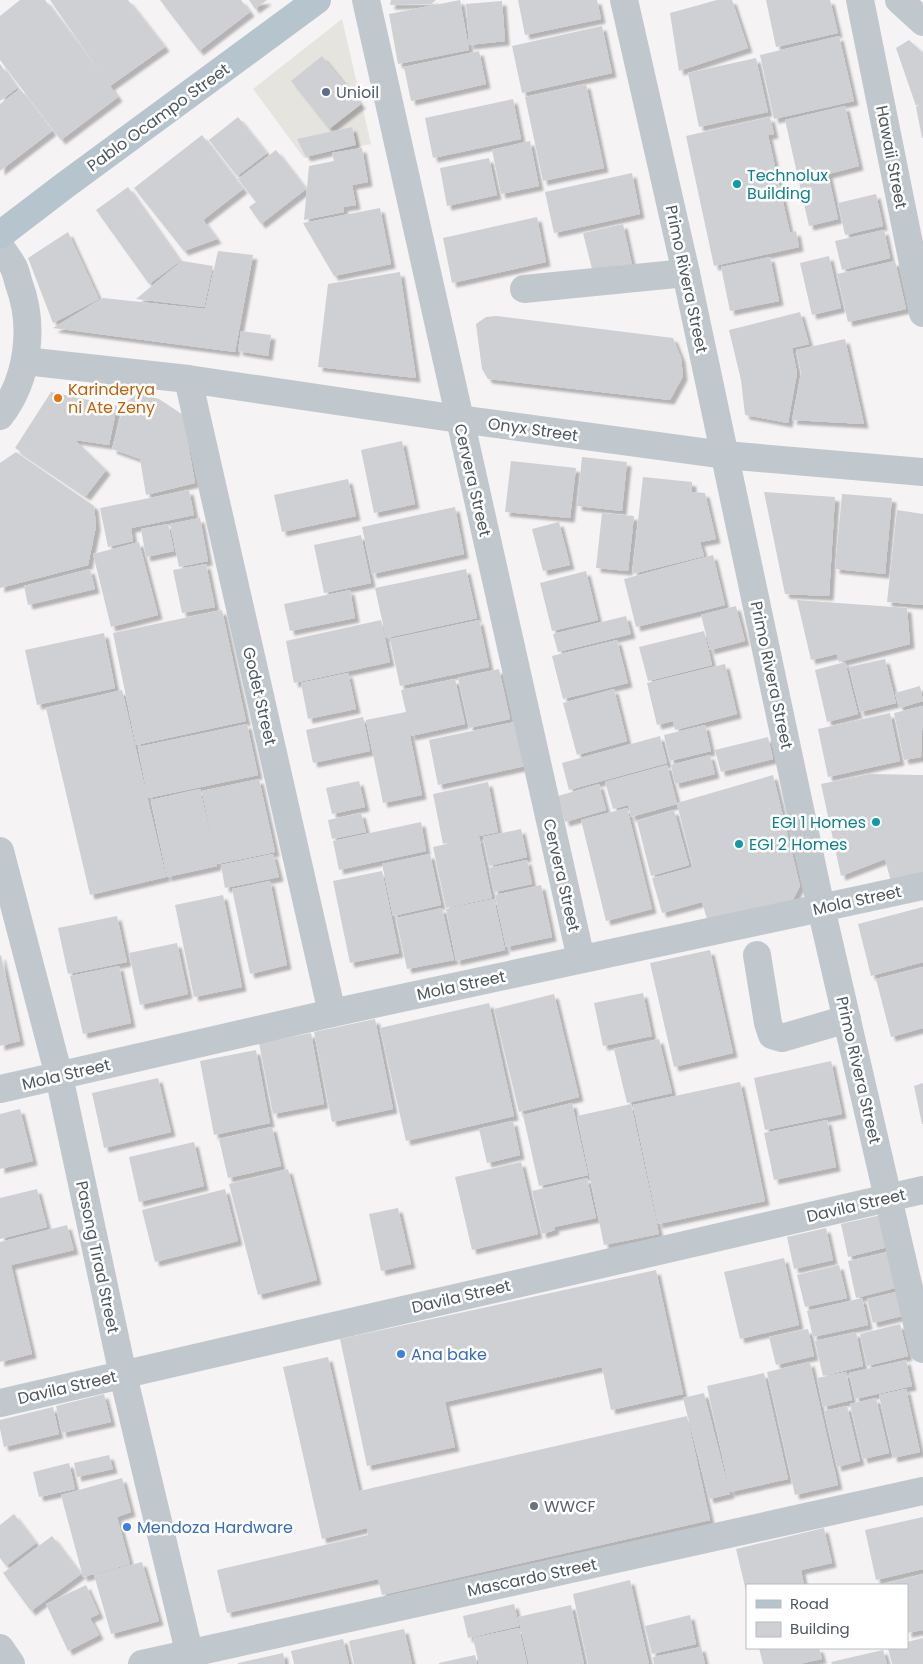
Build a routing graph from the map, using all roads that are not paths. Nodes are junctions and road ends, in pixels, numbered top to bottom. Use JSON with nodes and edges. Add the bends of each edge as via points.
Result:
{"nodes":[{"id":1,"x":317,"y":0,"type":"edge"},
{"id":2,"x":366,"y":0,"type":"edge"},
{"id":3,"x":624,"y":0,"type":"edge"},
{"id":4,"x":860,"y":0,"type":"edge"},
{"id":5,"x":899,"y":0,"type":"edge"},
{"id":6,"x":923,"y":22,"type":"edge"},
{"id":7,"x":0,"y":235,"type":"edge"},
{"id":8,"x":0,"y":246,"type":"edge"},
{"id":9,"x":686,"y":273,"type":"junction"},
{"id":10,"x":524,"y":289,"type":"dead end"},
{"id":11,"x":923,"y":313,"type":"edge"},
{"id":12,"x":25,"y":361,"type":"junction"},
{"id":13,"x":188,"y":379,"type":"junction"},
{"id":14,"x":0,"y":416,"type":"edge"},
{"id":15,"x":459,"y":419,"type":"junction"},
{"id":16,"x":725,"y":455,"type":"junction"},
{"id":17,"x":923,"y":472,"type":"edge"},
{"id":18,"x":0,"y":851,"type":"edge"},
{"id":19,"x":923,"y":886,"type":"edge"},
{"id":20,"x":821,"y":908,"type":"junction"},
{"id":21,"x":757,"y":955,"type":"dead end"},
{"id":22,"x":581,"y":959,"type":"junction"},
{"id":23,"x":332,"y":1013,"type":"junction"},
{"id":24,"x":847,"y":1019,"type":"junction"},
{"id":25,"x":59,"y":1076,"type":"junction"},
{"id":26,"x":0,"y":1089,"type":"edge"},
{"id":27,"x":923,"y":1190,"type":"edge"},
{"id":28,"x":889,"y":1197,"type":"junction"},
{"id":29,"x":923,"y":1349,"type":"edge"},
{"id":30,"x":123,"y":1375,"type":"junction"},
{"id":31,"x":0,"y":1403,"type":"edge"},
{"id":32,"x":923,"y":1491,"type":"edge"},
{"id":33,"x":0,"y":1648,"type":"edge"},
{"id":34,"x":191,"y":1658,"type":"edge"},
{"id":35,"x":11,"y":1664,"type":"edge"},
{"id":36,"x":142,"y":1664,"type":"edge"}],
"edges":[{"from":1,"to":7,"type":"main road","name":"Pablo Ocampo Street"},
{"from":2,"to":15,"type":"street","name":"Cervera Street"},
{"from":3,"to":9,"type":"street","name":"Primo Rivera Street"},
{"from":4,"to":11,"type":"street","name":"Hawaii Street"},
{"from":5,"to":6,"type":"street"},
{"from":8,"to":12,"type":"street","via":[[24,296],[28,329]]},
{"from":9,"to":10,"type":"street"},
{"from":9,"to":16,"type":"street","name":"Primo Rivera Street"},
{"from":12,"to":13,"type":"street","name":"Onyx Street"},
{"from":12,"to":14,"type":"street","via":[[10,403]]},
{"from":13,"to":15,"type":"street","name":"Onyx Street"},
{"from":13,"to":23,"type":"street","name":"Godet Street"},
{"from":15,"to":16,"type":"street","name":"Onyx Street"},
{"from":15,"to":22,"type":"street","name":"Cervera Street"},
{"from":16,"to":17,"type":"street","name":"Onyx Street"},
{"from":16,"to":20,"type":"street","name":"Primo Rivera Street"},
{"from":18,"to":25,"type":"street","name":"Pasong Tirad Street"},
{"from":19,"to":20,"type":"street","name":"Mola Street"},
{"from":20,"to":22,"type":"street","name":"Mola Street"},
{"from":20,"to":24,"type":"street","name":"Primo Rivera Street"},
{"from":21,"to":24,"type":"street","via":[[772,1035],[782,1038]]},
{"from":22,"to":23,"type":"street","name":"Mola Street"},
{"from":23,"to":25,"type":"street","name":"Mola Street"},
{"from":24,"to":28,"type":"street","name":"Primo Rivera Street"},
{"from":25,"to":26,"type":"street","name":"Mola Street"},
{"from":25,"to":30,"type":"street","name":"Pasong Tirad Street"},
{"from":27,"to":28,"type":"street","name":"Davila Street"},
{"from":28,"to":29,"type":"street","name":"Primo Rivera Street"},
{"from":28,"to":30,"type":"street","name":"Davila Street"},
{"from":30,"to":31,"type":"street","name":"Davila Street"},
{"from":30,"to":34,"type":"street","name":"Pasong Tirad Street"},
{"from":32,"to":34,"type":"street","name":"Mascardo Street"},
{"from":33,"to":35,"type":"street"},
{"from":34,"to":36,"type":"street","name":"Mascardo Street"}]}
